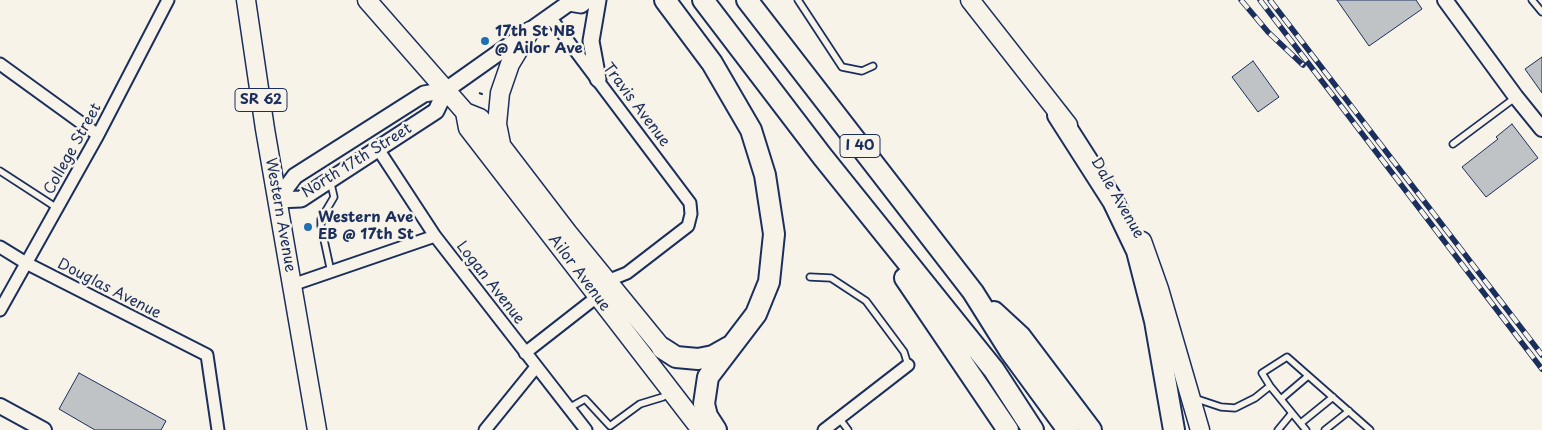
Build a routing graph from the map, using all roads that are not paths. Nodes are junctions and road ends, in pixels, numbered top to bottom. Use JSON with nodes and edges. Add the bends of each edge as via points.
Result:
{"nodes":[{"id":1,"x":168,"y":0,"type":"edge"},
{"id":2,"x":246,"y":0,"type":"edge"},
{"id":3,"x":367,"y":0,"type":"edge"},
{"id":4,"x":587,"y":0,"type":"edge"},
{"id":5,"x":598,"y":0,"type":"edge"},
{"id":6,"x":665,"y":0,"type":"edge"},
{"id":7,"x":703,"y":0,"type":"edge"},
{"id":8,"x":747,"y":0,"type":"edge"},
{"id":9,"x":798,"y":0,"type":"edge"},
{"id":10,"x":970,"y":0,"type":"edge"},
{"id":11,"x":1445,"y":0,"type":"edge"},
{"id":12,"x":1532,"y":0,"type":"edge"},
{"id":13,"x":569,"y":2,"type":"edge"},
{"id":14,"x":1542,"y":12,"type":"edge"},
{"id":15,"x":550,"y":17,"type":"junction"},
{"id":16,"x":530,"y":31,"type":"junction"},
{"id":17,"x":0,"y":64,"type":"edge"},
{"id":18,"x":873,"y":66,"type":"dead end"},
{"id":19,"x":598,"y":79,"type":"junction"},
{"id":20,"x":446,"y":90,"type":"junction"},
{"id":21,"x":1516,"y":97,"type":"junction"},
{"id":22,"x":465,"y":112,"type":"junction"},
{"id":23,"x":1058,"y":115,"type":"junction"},
{"id":24,"x":1542,"y":129,"type":"edge"},
{"id":25,"x":98,"y":135,"type":"junction"},
{"id":26,"x":1453,"y":144,"type":"dead end"},
{"id":27,"x":502,"y":147,"type":"junction"},
{"id":28,"x":378,"y":148,"type":"junction"},
{"id":29,"x":822,"y":156,"type":"junction"},
{"id":30,"x":0,"y":171,"type":"edge"},
{"id":31,"x":330,"y":180,"type":"junction"},
{"id":32,"x":277,"y":200,"type":"junction"},
{"id":33,"x":57,"y":208,"type":"junction"},
{"id":34,"x":435,"y":236,"type":"junction"},
{"id":35,"x":0,"y":247,"type":"edge"},
{"id":36,"x":26,"y":263,"type":"junction"},
{"id":37,"x":331,"y":272,"type":"junction"},
{"id":38,"x":810,"y":277,"type":"dead end"},
{"id":39,"x":292,"y":285,"type":"junction"},
{"id":40,"x":602,"y":289,"type":"junction"},
{"id":41,"x":973,"y":292,"type":"junction"},
{"id":42,"x":0,"y":310,"type":"edge"},
{"id":43,"x":733,"y":344,"type":"junction"},
{"id":44,"x":662,"y":348,"type":"joint"},
{"id":45,"x":525,"y":353,"type":"junction"},
{"id":46,"x":908,"y":365,"type":"joint"},
{"id":47,"x":536,"y":367,"type":"junction"},
{"id":48,"x":1308,"y":376,"type":"junction"},
{"id":49,"x":1270,"y":386,"type":"junction"},
{"id":50,"x":671,"y":391,"type":"junction"},
{"id":51,"x":1190,"y":396,"type":"junction"},
{"id":52,"x":1333,"y":397,"type":"junction"},
{"id":53,"x":1281,"y":399,"type":"junction"},
{"id":54,"x":0,"y":406,"type":"edge"},
{"id":55,"x":569,"y":408,"type":"junction"},
{"id":56,"x":1349,"y":412,"type":"junction"},
{"id":57,"x":1292,"y":414,"type":"junction"},
{"id":58,"x":839,"y":418,"type":"junction"},
{"id":59,"x":1302,"y":423,"type":"junction"},
{"id":60,"x":44,"y":430,"type":"edge"},
{"id":61,"x":218,"y":430,"type":"edge"},
{"id":62,"x":317,"y":430,"type":"edge"},
{"id":63,"x":485,"y":430,"type":"edge"},
{"id":64,"x":586,"y":430,"type":"edge"},
{"id":65,"x":702,"y":430,"type":"edge"},
{"id":66,"x":716,"y":430,"type":"edge"},
{"id":67,"x":824,"y":430,"type":"edge"},
{"id":68,"x":848,"y":430,"type":"edge"},
{"id":69,"x":1008,"y":430,"type":"edge"},
{"id":70,"x":1033,"y":430,"type":"edge"},
{"id":71,"x":1068,"y":430,"type":"edge"},
{"id":72,"x":1091,"y":430,"type":"edge"},
{"id":73,"x":1174,"y":430,"type":"edge"},
{"id":74,"x":1200,"y":430,"type":"edge"},
{"id":75,"x":1278,"y":430,"type":"edge"},
{"id":76,"x":1306,"y":430,"type":"edge"},
{"id":77,"x":1325,"y":430,"type":"edge"},
{"id":78,"x":1370,"y":430,"type":"edge"}],
"edges":[{"from":1,"to":25,"type":"street","name":"College Street"},
{"from":2,"to":32,"type":"main road","name":"Western Avenue","number":"SR 62"},
{"from":3,"to":20,"type":"main road","name":"Ailor Avenue"},
{"from":4,"to":13,"type":"main road","name":"North 17th Street","via":[[581,5]]},
{"from":5,"to":19,"type":"main road","via":[[591,41]]},
{"from":6,"to":43,"type":"highway","via":[[712,63],[750,130],[765,175],[774,234],[769,282],[756,314]]},
{"from":7,"to":29,"type":"highway","number":"I 40"},
{"from":8,"to":41,"type":"highway","number":"I 40"},
{"from":9,"to":18,"type":"lane","via":[[842,67],[862,71]]},
{"from":10,"to":23,"type":"main road","name":"Dale Avenue"},
{"from":11,"to":21,"type":"street"},
{"from":12,"to":14,"type":"lane"},
{"from":13,"to":15,"type":"main road","name":"North 17th Street"},
{"from":15,"to":16,"type":"main road","name":"North 17th Street"},
{"from":15,"to":19,"type":"street","name":"Travis Avenue"},
{"from":16,"to":20,"type":"main road","name":"North 17th Street"},
{"from":16,"to":27,"type":"main road","via":[[510,64],[500,93],[497,124]]},
{"from":17,"to":25,"type":"street"},
{"from":19,"to":40,"type":"street","name":"Travis Avenue","via":[[681,189],[690,203],[691,214],[688,226]]},
{"from":20,"to":22,"type":"main road","name":"Ailor Avenue"},
{"from":20,"to":28,"type":"main road","name":"North 17th Street","via":[[436,111]]},
{"from":20,"to":32,"type":"main road","name":"North 17th Street","via":[[424,94],[295,176]]},
{"from":21,"to":24,"type":"street"},
{"from":21,"to":26,"type":"lane"},
{"from":22,"to":27,"type":"main road","name":"Ailor Avenue","via":[[480,118]]},
{"from":22,"to":40,"type":"main road","name":"Ailor Avenue","via":[[468,128]]},
{"from":23,"to":51,"type":"main road","name":"Dale Avenue","via":[[1084,142],[1131,216],[1145,246]]},
{"from":23,"to":73,"type":"highway","via":[[1113,201],[1137,251],[1155,320]]},
{"from":25,"to":33,"type":"street","name":"College Street"},
{"from":27,"to":40,"type":"main road","name":"Ailor Avenue"},
{"from":28,"to":31,"type":"main road","name":"North 17th Street"},
{"from":28,"to":34,"type":"street","name":"Logan Avenue"},
{"from":29,"to":69,"type":"highway"},
{"from":29,"to":70,"type":"highway","number":"I 40","via":[[994,370]]},
{"from":30,"to":33,"type":"lane"},
{"from":31,"to":32,"type":"main road","name":"North 17th Street","via":[[301,199]]},
{"from":31,"to":37,"type":"lane","via":[[334,197],[321,219],[321,226]]},
{"from":32,"to":39,"type":"main road","name":"Western Avenue","number":"SR 62"},
{"from":33,"to":36,"type":"street","name":"College Street"},
{"from":34,"to":37,"type":"street"},
{"from":34,"to":45,"type":"street","name":"Logan Avenue"},
{"from":35,"to":36,"type":"street","name":"Douglas Avenue"},
{"from":36,"to":42,"type":"street","name":"College Street"},
{"from":36,"to":61,"type":"street","name":"Douglas Avenue","via":[[207,355]]},
{"from":37,"to":39,"type":"street"},
{"from":38,"to":46,"type":"lane","via":[[832,278],[866,301],[904,352]]},
{"from":39,"to":62,"type":"main road","name":"Western Avenue","number":"SR 62"},
{"from":40,"to":44,"type":"main road","name":"Ailor Avenue"},
{"from":40,"to":45,"type":"street"},
{"from":40,"to":50,"type":"main road","name":"Ailor Avenue"},
{"from":41,"to":71,"type":"highway","number":"I 40","via":[[1010,351]]},
{"from":41,"to":72,"type":"highway","via":[[1020,336]]},
{"from":43,"to":44,"type":"highway","via":[[714,356],[698,359],[676,358]]},
{"from":43,"to":66,"type":"highway","via":[[708,377],[704,404]]},
{"from":45,"to":47,"type":"street","name":"Logan Avenue"},
{"from":46,"to":58,"type":"street"},
{"from":47,"to":55,"type":"street","name":"Logan Avenue"},
{"from":47,"to":63,"type":"street"},
{"from":48,"to":49,"type":"lane","via":[[1287,357],[1262,373]]},
{"from":48,"to":52,"type":"lane"},
{"from":48,"to":53,"type":"lane"},
{"from":49,"to":51,"type":"lane","via":[[1235,408],[1221,407]]},
{"from":49,"to":53,"type":"lane"},
{"from":50,"to":55,"type":"lane","via":[[640,404],[610,426],[585,399]]},
{"from":50,"to":65,"type":"main road","name":"Ailor Avenue"},
{"from":51,"to":74,"type":"main road","name":"Dale Avenue"},
{"from":52,"to":56,"type":"lane"},
{"from":52,"to":59,"type":"lane"},
{"from":53,"to":57,"type":"lane"},
{"from":54,"to":60,"type":"street"},
{"from":55,"to":64,"type":"street","name":"Logan Avenue"},
{"from":56,"to":77,"type":"lane"},
{"from":56,"to":78,"type":"lane"},
{"from":57,"to":59,"type":"lane"},
{"from":57,"to":75,"type":"lane"},
{"from":58,"to":67,"type":"street"},
{"from":58,"to":68,"type":"lane"},
{"from":59,"to":76,"type":"lane"}]}
